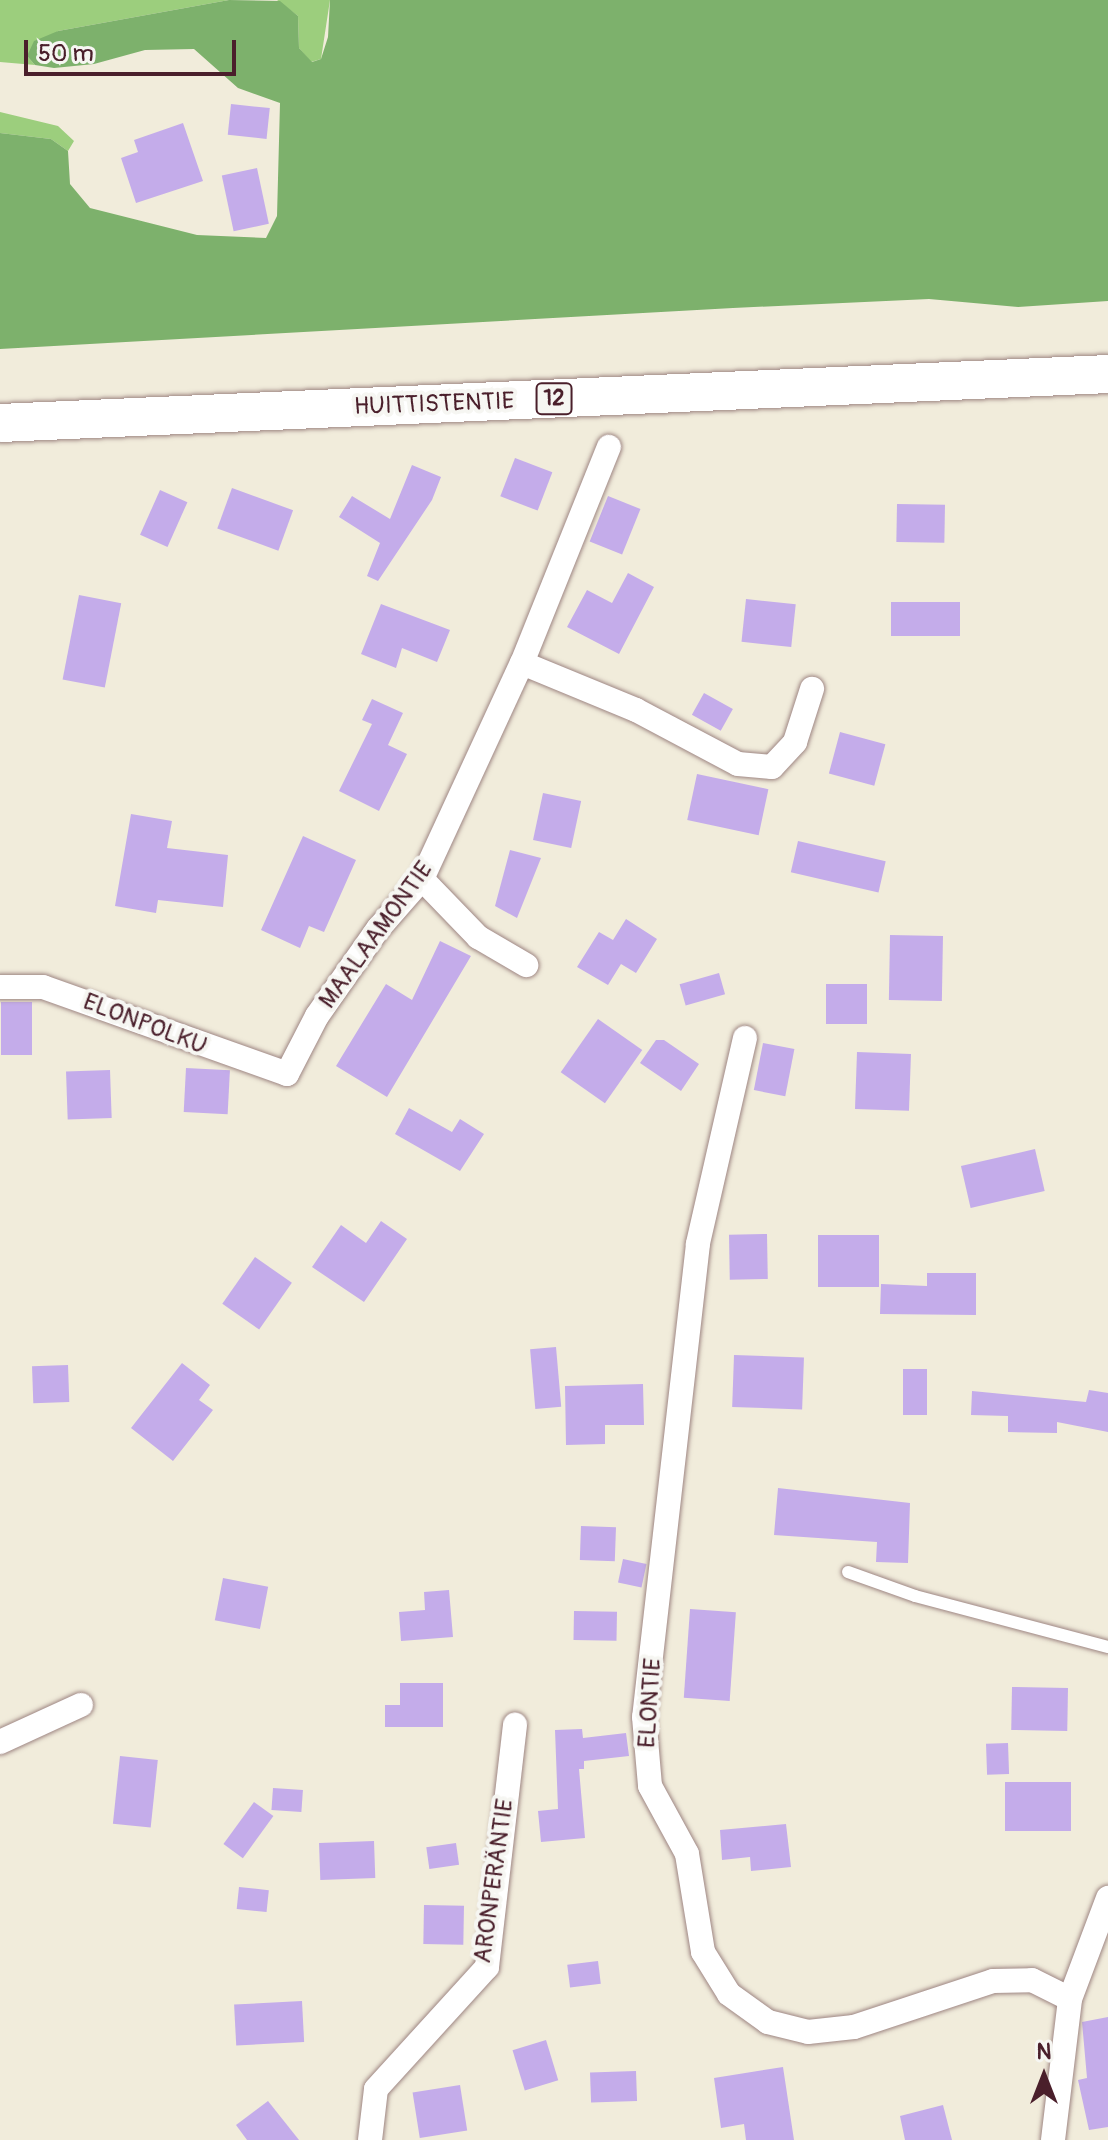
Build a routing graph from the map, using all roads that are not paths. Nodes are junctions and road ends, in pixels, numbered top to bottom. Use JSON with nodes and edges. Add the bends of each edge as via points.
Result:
{"nodes":[{"id":1,"x":1108,"y":374,"type":"edge"},
{"id":2,"x":0,"y":423,"type":"edge"},
{"id":3,"x":609,"y":447,"type":"dead end"},
{"id":4,"x":522,"y":663,"type":"junction"},
{"id":5,"x":812,"y":689,"type":"dead end"},
{"id":6,"x":422,"y":879,"type":"junction"},
{"id":7,"x":526,"y":965,"type":"dead end"},
{"id":8,"x":0,"y":987,"type":"edge"},
{"id":9,"x":745,"y":1038,"type":"dead end"},
{"id":10,"x":287,"y":1074,"type":"joint"},
{"id":11,"x":848,"y":1572,"type":"dead end"},
{"id":12,"x":1108,"y":1647,"type":"edge"},
{"id":13,"x":81,"y":1705,"type":"dead end"},
{"id":14,"x":515,"y":1725,"type":"dead end"},
{"id":15,"x":0,"y":1742,"type":"edge"},
{"id":16,"x":1108,"y":1898,"type":"edge"},
{"id":17,"x":1070,"y":1999,"type":"junction"},
{"id":18,"x":370,"y":2140,"type":"edge"},
{"id":19,"x":1053,"y":2140,"type":"edge"}],
"edges":[{"from":1,"to":2,"type":"highway","name":"HUITTISTENTIE","number":"12"},
{"from":3,"to":4,"type":"street","name":"MAALAAMONTIE"},
{"from":4,"to":5,"type":"street","via":[[636,710],[738,764],[772,767],[795,742]]},
{"from":4,"to":6,"type":"street","name":"MAALAAMONTIE"},
{"from":6,"to":7,"type":"street","via":[[478,937]]},
{"from":6,"to":10,"type":"street","name":"MAALAAMONTIE","via":[[378,929],[317,1016]]},
{"from":8,"to":10,"type":"street","name":"ELONPOLKU","via":[[43,987],[70,995]]},
{"from":9,"to":17,"type":"street","name":"ELONTIE","via":[[698,1244],[644,1717],[650,1786],[687,1854],[703,1952],[729,1994],[768,2022],[808,2032],[854,2027],[993,1981],[1032,1980]]},
{"from":11,"to":12,"type":"lane","via":[[915,1596]]},
{"from":13,"to":15,"type":"street"},
{"from":14,"to":18,"type":"street","name":"ARONPERÄNTIE","via":[[487,1967],[376,2089]]},
{"from":16,"to":17,"type":"street"},
{"from":17,"to":19,"type":"street"}]}
